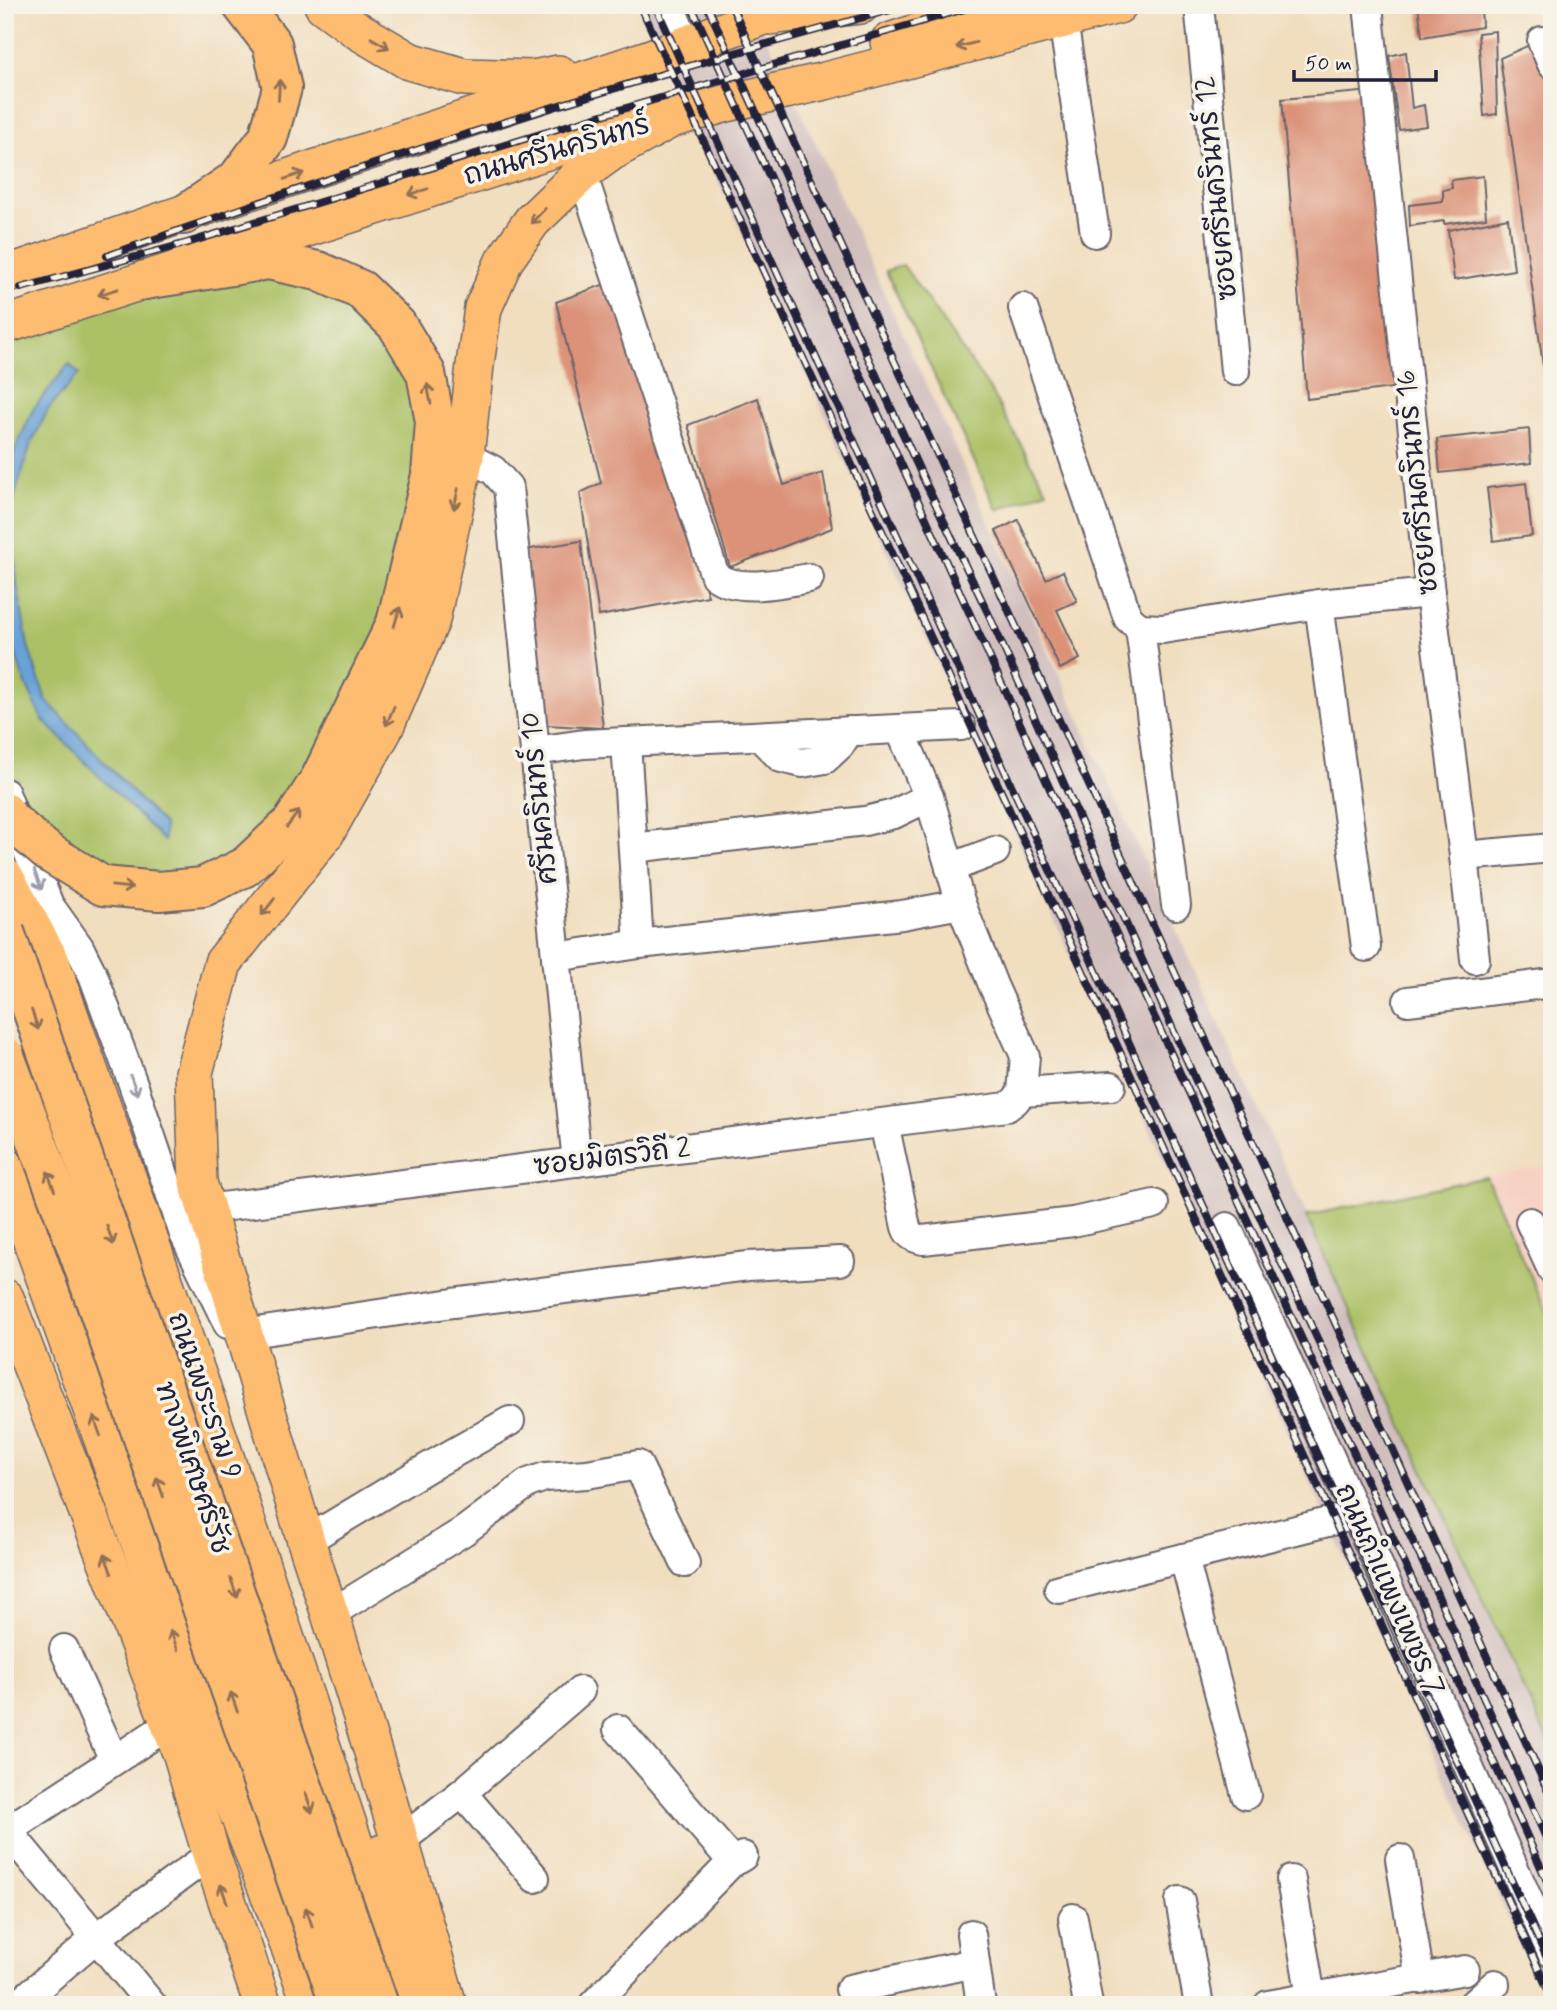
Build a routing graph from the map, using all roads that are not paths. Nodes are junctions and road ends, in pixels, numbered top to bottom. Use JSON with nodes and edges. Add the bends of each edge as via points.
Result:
{"nodes":[{"id":1,"x":242,"y":5,"type":"edge"},
{"id":2,"x":323,"y":5,"type":"edge"},
{"id":3,"x":669,"y":5,"type":"edge"},
{"id":4,"x":861,"y":5,"type":"edge"},
{"id":5,"x":1001,"y":5,"type":"edge"},
{"id":6,"x":1118,"y":5,"type":"edge"},
{"id":7,"x":1199,"y":5,"type":"edge"},
{"id":8,"x":1368,"y":5,"type":"edge"},
{"id":9,"x":759,"y":13,"type":"edge"},
{"id":10,"x":1063,"y":20,"type":"junction"},
{"id":11,"x":687,"y":45,"type":"junction"},
{"id":12,"x":648,"y":59,"type":"junction"},
{"id":13,"x":671,"y":119,"type":"junction"},
{"id":14,"x":612,"y":130,"type":"junction"},
{"id":15,"x":582,"y":173,"type":"junction"},
{"id":16,"x":184,"y":215,"type":"junction"},
{"id":17,"x":1096,"y":233,"type":"dead end"},
{"id":18,"x":5,"y":275,"type":"edge"},
{"id":19,"x":145,"y":280,"type":"junction"},
{"id":20,"x":1023,"y":308,"type":"dead end"},
{"id":21,"x":5,"y":325,"type":"edge"},
{"id":22,"x":1235,"y":370,"type":"dead end"},
{"id":23,"x":465,"y":456,"type":"junction"},
{"id":24,"x":809,"y":578,"type":"dead end"},
{"id":25,"x":1430,"y":593,"type":"junction"},
{"id":26,"x":1319,"y":604,"type":"junction"},
{"id":27,"x":1140,"y":628,"type":"junction"},
{"id":28,"x":961,"y":726,"type":"dead end"},
{"id":29,"x":901,"y":729,"type":"junction"},
{"id":30,"x":626,"y":742,"type":"junction"},
{"id":31,"x":535,"y":751,"type":"junction"},
{"id":32,"x":5,"y":793,"type":"edge"},
{"id":33,"x":929,"y":797,"type":"junction"},
{"id":34,"x":5,"y":812,"type":"edge"},
{"id":35,"x":633,"y":848,"type":"junction"},
{"id":36,"x":1552,"y":848,"type":"edge"},
{"id":37,"x":995,"y":852,"type":"dead end"},
{"id":38,"x":1464,"y":856,"type":"junction"},
{"id":39,"x":950,"y":868,"type":"junction"},
{"id":40,"x":5,"y":877,"type":"edge"},
{"id":41,"x":961,"y":904,"type":"junction"},
{"id":42,"x":1176,"y":905,"type":"dead end"},
{"id":43,"x":5,"y":932,"type":"edge"},
{"id":44,"x":639,"y":944,"type":"junction"},
{"id":45,"x":1366,"y":947,"type":"dead end"},
{"id":46,"x":556,"y":957,"type":"junction"},
{"id":47,"x":1475,"y":959,"type":"dead end"},
{"id":48,"x":1552,"y":983,"type":"edge"},
{"id":49,"x":1408,"y":1001,"type":"dead end"},
{"id":50,"x":5,"y":1056,"type":"edge"},
{"id":51,"x":1111,"y":1086,"type":"dead end"},
{"id":52,"x":1019,"y":1097,"type":"junction"},
{"id":53,"x":884,"y":1123,"type":"junction"},
{"id":54,"x":577,"y":1162,"type":"junction"},
{"id":55,"x":5,"y":1167,"type":"edge"},
{"id":56,"x":1154,"y":1204,"type":"dead end"},
{"id":57,"x":206,"y":1209,"type":"junction"},
{"id":58,"x":1530,"y":1222,"type":"dead end"},
{"id":59,"x":1227,"y":1227,"type":"dead end"},
{"id":60,"x":841,"y":1261,"type":"dead end"},
{"id":61,"x":1552,"y":1270,"type":"edge"},
{"id":62,"x":5,"y":1298,"type":"edge"},
{"id":63,"x":244,"y":1334,"type":"junction"},
{"id":64,"x":266,"y":1404,"type":"junction"},
{"id":65,"x":510,"y":1421,"type":"dead end"},
{"id":66,"x":1356,"y":1515,"type":"junction"},
{"id":67,"x":306,"y":1541,"type":"junction"},
{"id":68,"x":1184,"y":1558,"type":"junction"},
{"id":69,"x":685,"y":1563,"type":"dead end"},
{"id":70,"x":1059,"y":1589,"type":"dead end"},
{"id":71,"x":330,"y":1614,"type":"junction"},
{"id":72,"x":64,"y":1649,"type":"dead end"},
{"id":73,"x":580,"y":1690,"type":"dead end"},
{"id":74,"x":618,"y":1729,"type":"dead end"},
{"id":75,"x":176,"y":1739,"type":"junction"},
{"id":76,"x":114,"y":1760,"type":"junction"},
{"id":77,"x":462,"y":1793,"type":"junction"},
{"id":78,"x":1247,"y":1795,"type":"dead end"},
{"id":79,"x":6,"y":1831,"type":"edge"},
{"id":80,"x":391,"y":1847,"type":"junction"},
{"id":81,"x":211,"y":1854,"type":"junction"},
{"id":82,"x":1400,"y":1859,"type":"dead end"},
{"id":83,"x":535,"y":1878,"type":"dead end"},
{"id":84,"x":1291,"y":1880,"type":"dead end"},
{"id":85,"x":1180,"y":1901,"type":"dead end"},
{"id":86,"x":1073,"y":1918,"type":"dead end"},
{"id":87,"x":971,"y":1934,"type":"dead end"},
{"id":88,"x":96,"y":1938,"type":"junction"},
{"id":89,"x":1552,"y":1953,"type":"edge"},
{"id":90,"x":975,"y":1964,"type":"junction"},
{"id":91,"x":1465,"y":1970,"type":"dead end"},
{"id":92,"x":1420,"y":1979,"type":"junction"},
{"id":93,"x":1495,"y":1984,"type":"dead end"},
{"id":94,"x":850,"y":1989,"type":"dead end"},
{"id":95,"x":390,"y":1995,"type":"edge"},
{"id":96,"x":1311,"y":1997,"type":"junction"},
{"id":97,"x":261,"y":2004,"type":"edge"},
{"id":98,"x":321,"y":2004,"type":"edge"},
{"id":99,"x":17,"y":2005,"type":"edge"},
{"id":100,"x":152,"y":2005,"type":"edge"},
{"id":101,"x":413,"y":2005,"type":"edge"},
{"id":102,"x":448,"y":2005,"type":"edge"},
{"id":103,"x":593,"y":2005,"type":"edge"},
{"id":104,"x":981,"y":2005,"type":"edge"},
{"id":105,"x":1088,"y":2005,"type":"edge"},
{"id":106,"x":1199,"y":2005,"type":"edge"},
{"id":107,"x":1268,"y":2005,"type":"edge"},
{"id":108,"x":1472,"y":2005,"type":"edge"}],
"edges":[{"from":16,"to":1,"type":"highway","one_way":true,"via":[[237,179],[268,138],[282,88],[272,44]]},
{"from":2,"to":12,"type":"main road","one_way":true,"via":[[410,61],[464,77],[533,79]]},
{"from":3,"to":11,"type":"street"},
{"from":4,"to":9,"type":"main road","name":"ถนนศรีนครินทร์"},
{"from":5,"to":14,"type":"main road","via":[[848,59]]},
{"from":6,"to":10,"type":"main road","name":"ถนนศรีนครินทร์"},
{"from":7,"to":22,"type":"street","name":"ซอยศรีนครินทร์ 12"},
{"from":8,"to":25,"type":"street","name":"ซอยศรีนครินทร์ 16"},
{"from":9,"to":11,"type":"main road","name":"ถนนศรีนครินทร์"},
{"from":10,"to":13,"type":"main road","name":"ถนนศรีนครินทร์","one_way":true},
{"from":10,"to":17,"type":"street"},
{"from":11,"to":12,"type":"main road","name":"ถนนศรีนครินทร์"},
{"from":16,"to":12,"type":"main road","name":"ถนนศรีนครินทร์","one_way":true},
{"from":13,"to":14,"type":"main road","name":"ถนนศรีนครินทร์"},
{"from":13,"to":15,"type":"main road"},
{"from":14,"to":19,"type":"main road","name":"ถนนศรีนครินทร์","one_way":true},
{"from":15,"to":23,"type":"main road","one_way":true,"via":[[532,220],[504,261],[484,308]]},
{"from":15,"to":24,"type":"street","via":[[715,576],[724,582],[768,586]]},
{"from":16,"to":18,"type":"main road","name":"ถนนศรีนครินทร์"},
{"from":19,"to":21,"type":"main road","name":"ถนนศรีนครินทร์","one_way":true},
{"from":34,"to":19,"type":"highway","one_way":true,"bridge":true,"via":[[48,852],[103,886],[159,891],[203,887],[245,867],[292,823],[320,779],[396,623],[431,475],[435,422],[425,373],[397,325],[361,290],[318,271],[268,260]]},
{"from":20,"to":27,"type":"street","via":[[1128,618]]},
{"from":23,"to":31,"type":"street","name":"ศรีนครินทร์ 10","via":[[493,470],[508,487]]},
{"from":23,"to":57,"type":"main road","one_way":true,"via":[[431,620],[383,731],[325,834],[223,963],[194,1073],[198,1182]]},
{"from":25,"to":26,"type":"street"},
{"from":25,"to":38,"type":"street","name":"ซอยศรีนครินทร์ 16"},
{"from":26,"to":27,"type":"street","via":[[1163,629]]},
{"from":26,"to":45,"type":"street"},
{"from":27,"to":42,"type":"street"},
{"from":28,"to":29,"type":"street"},
{"from":29,"to":30,"type":"street"},
{"from":29,"to":33,"type":"street"},
{"from":30,"to":31,"type":"street"},
{"from":30,"to":35,"type":"street"},
{"from":31,"to":46,"type":"street","name":"ศรีนครินทร์ 10"},
{"from":32,"to":64,"type":"street","one_way":true,"via":[[48,905],[93,975],[184,1234]]},
{"from":33,"to":35,"type":"street","via":[[894,814],[865,821]]},
{"from":33,"to":39,"type":"street"},
{"from":35,"to":44,"type":"street"},
{"from":36,"to":38,"type":"street"},
{"from":37,"to":39,"type":"street"},
{"from":38,"to":47,"type":"street","name":"ซอยศรีนครินทร์ 16"},
{"from":39,"to":41,"type":"street"},
{"from":40,"to":95,"type":"main road","name":"ถนนพระราม 9","via":[[51,960],[201,1385],[355,1843]]},
{"from":41,"to":44,"type":"street","via":[[902,915]]},
{"from":41,"to":52,"type":"street","via":[[1026,1056]]},
{"from":43,"to":95,"type":"highway","name":"ทางพิเศษศรีรัช","one_way":true,"bridge":true},
{"from":44,"to":46,"type":"street"},
{"from":46,"to":54,"type":"street","name":"ศรีนครินทร์ 10"},
{"from":48,"to":49,"type":"street"},
{"from":98,"to":50,"type":"highway","name":"ทางพิเศษศรีรัช","one_way":true,"bridge":true,"via":[[78,1251]]},
{"from":51,"to":52,"type":"street","name":"ซอยมิตรวิถี 2"},
{"from":52,"to":53,"type":"street","name":"ซอยมิตรวิถี 2","via":[[1007,1108]]},
{"from":53,"to":54,"type":"street","name":"ซอยมิตรวิถี 2"},
{"from":53,"to":56,"type":"street","via":[[906,1227],[915,1238],[1073,1222]]},
{"from":54,"to":57,"type":"street","name":"ซอยมิตรวิถี 2"},
{"from":98,"to":55,"type":"main road","one_way":true,"via":[[216,1756]]},
{"from":57,"to":63,"type":"main road"},
{"from":58,"to":61,"type":"street"},
{"from":59,"to":66,"type":"street","name":"ถนนกำแพงเพชร 7"},
{"from":60,"to":63,"type":"street","via":[[748,1266]]},
{"from":75,"to":62,"type":"main road","one_way":true},
{"from":63,"to":64,"type":"main road"},
{"from":64,"to":67,"type":"main road"},
{"from":65,"to":67,"type":"street"},
{"from":66,"to":68,"type":"street"},
{"from":66,"to":89,"type":"street","name":"ถนนกำแพงเพชร 7"},
{"from":67,"to":71,"type":"main road"},
{"from":68,"to":70,"type":"street"},
{"from":68,"to":78,"type":"street"},
{"from":69,"to":71,"type":"street","via":[[638,1465],[545,1476]]},
{"from":71,"to":80,"type":"main road"},
{"from":72,"to":76,"type":"street"},
{"from":73,"to":77,"type":"street"},
{"from":74,"to":103,"type":"street","via":[[738,1859]]},
{"from":75,"to":76,"type":"street"},
{"from":75,"to":81,"type":"main road"},
{"from":75,"to":98,"type":"main road"},
{"from":76,"to":79,"type":"street"},
{"from":77,"to":80,"type":"street"},
{"from":77,"to":83,"type":"street"},
{"from":79,"to":88,"type":"street"},
{"from":80,"to":101,"type":"highway","via":[[401,1956]]},
{"from":80,"to":102,"type":"main road"},
{"from":81,"to":88,"type":"street"},
{"from":97,"to":81,"type":"main road","one_way":true},
{"from":82,"to":92,"type":"street"},
{"from":84,"to":96,"type":"street"},
{"from":85,"to":106,"type":"street"},
{"from":86,"to":105,"type":"street"},
{"from":87,"to":90,"type":"street"},
{"from":88,"to":99,"type":"street"},
{"from":88,"to":100,"type":"street"},
{"from":90,"to":94,"type":"street"},
{"from":90,"to":104,"type":"street"},
{"from":91,"to":92,"type":"street"},
{"from":92,"to":96,"type":"street"},
{"from":93,"to":108,"type":"street"},
{"from":95,"to":98,"type":"main road","via":[[365,1957],[341,1964],[319,1980]]},
{"from":96,"to":107,"type":"street"}]}
